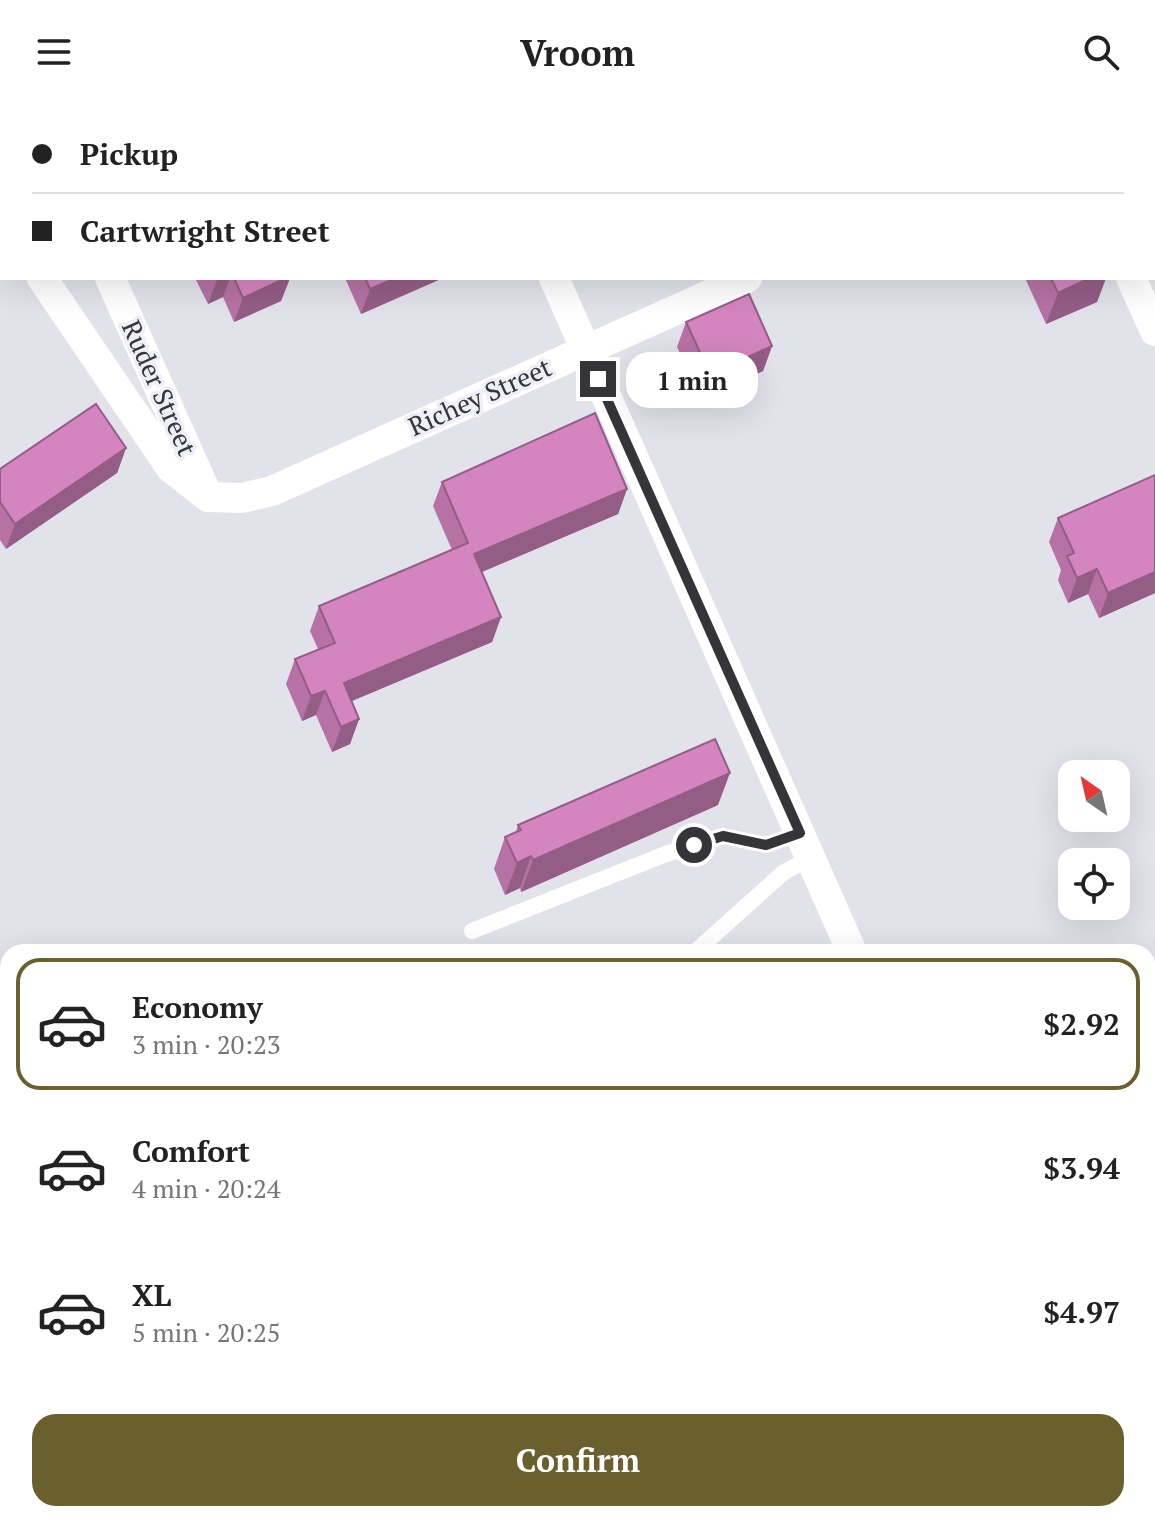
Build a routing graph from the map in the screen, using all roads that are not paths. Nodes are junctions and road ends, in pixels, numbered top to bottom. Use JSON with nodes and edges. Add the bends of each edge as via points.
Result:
{"nodes":[{"id":1,"x":43,"y":280,"type":"edge"},
{"id":2,"x":111,"y":280,"type":"edge"},
{"id":3,"x":555,"y":280,"type":"edge"},
{"id":4,"x":743,"y":280,"type":"edge"},
{"id":5,"x":1132,"y":280,"type":"edge"},
{"id":6,"x":1155,"y":331,"type":"edge"},
{"id":7,"x":586,"y":350,"type":"junction"},
{"id":8,"x":208,"y":497,"type":"junction"},
{"id":9,"x":805,"y":845,"type":"junction"},
{"id":10,"x":472,"y":931,"type":"dead end"},
{"id":11,"x":704,"y":944,"type":"edge"},
{"id":12,"x":848,"y":944,"type":"edge"}],
"edges":[{"from":1,"to":8,"type":"street","via":[[171,468]]},
{"from":2,"to":8,"type":"street","name":"Ruder Street"},
{"from":3,"to":7,"type":"street"},
{"from":4,"to":7,"type":"street","name":"Richey Street"},
{"from":5,"to":6,"type":"street"},
{"from":7,"to":8,"type":"street","name":"Richey Street","via":[[272,491],[242,498]]},
{"from":7,"to":9,"type":"street"},
{"from":9,"to":10,"type":"lane","via":[[766,845],[723,836]]},
{"from":9,"to":11,"type":"lane","via":[[784,872]]},
{"from":9,"to":12,"type":"street"}]}
